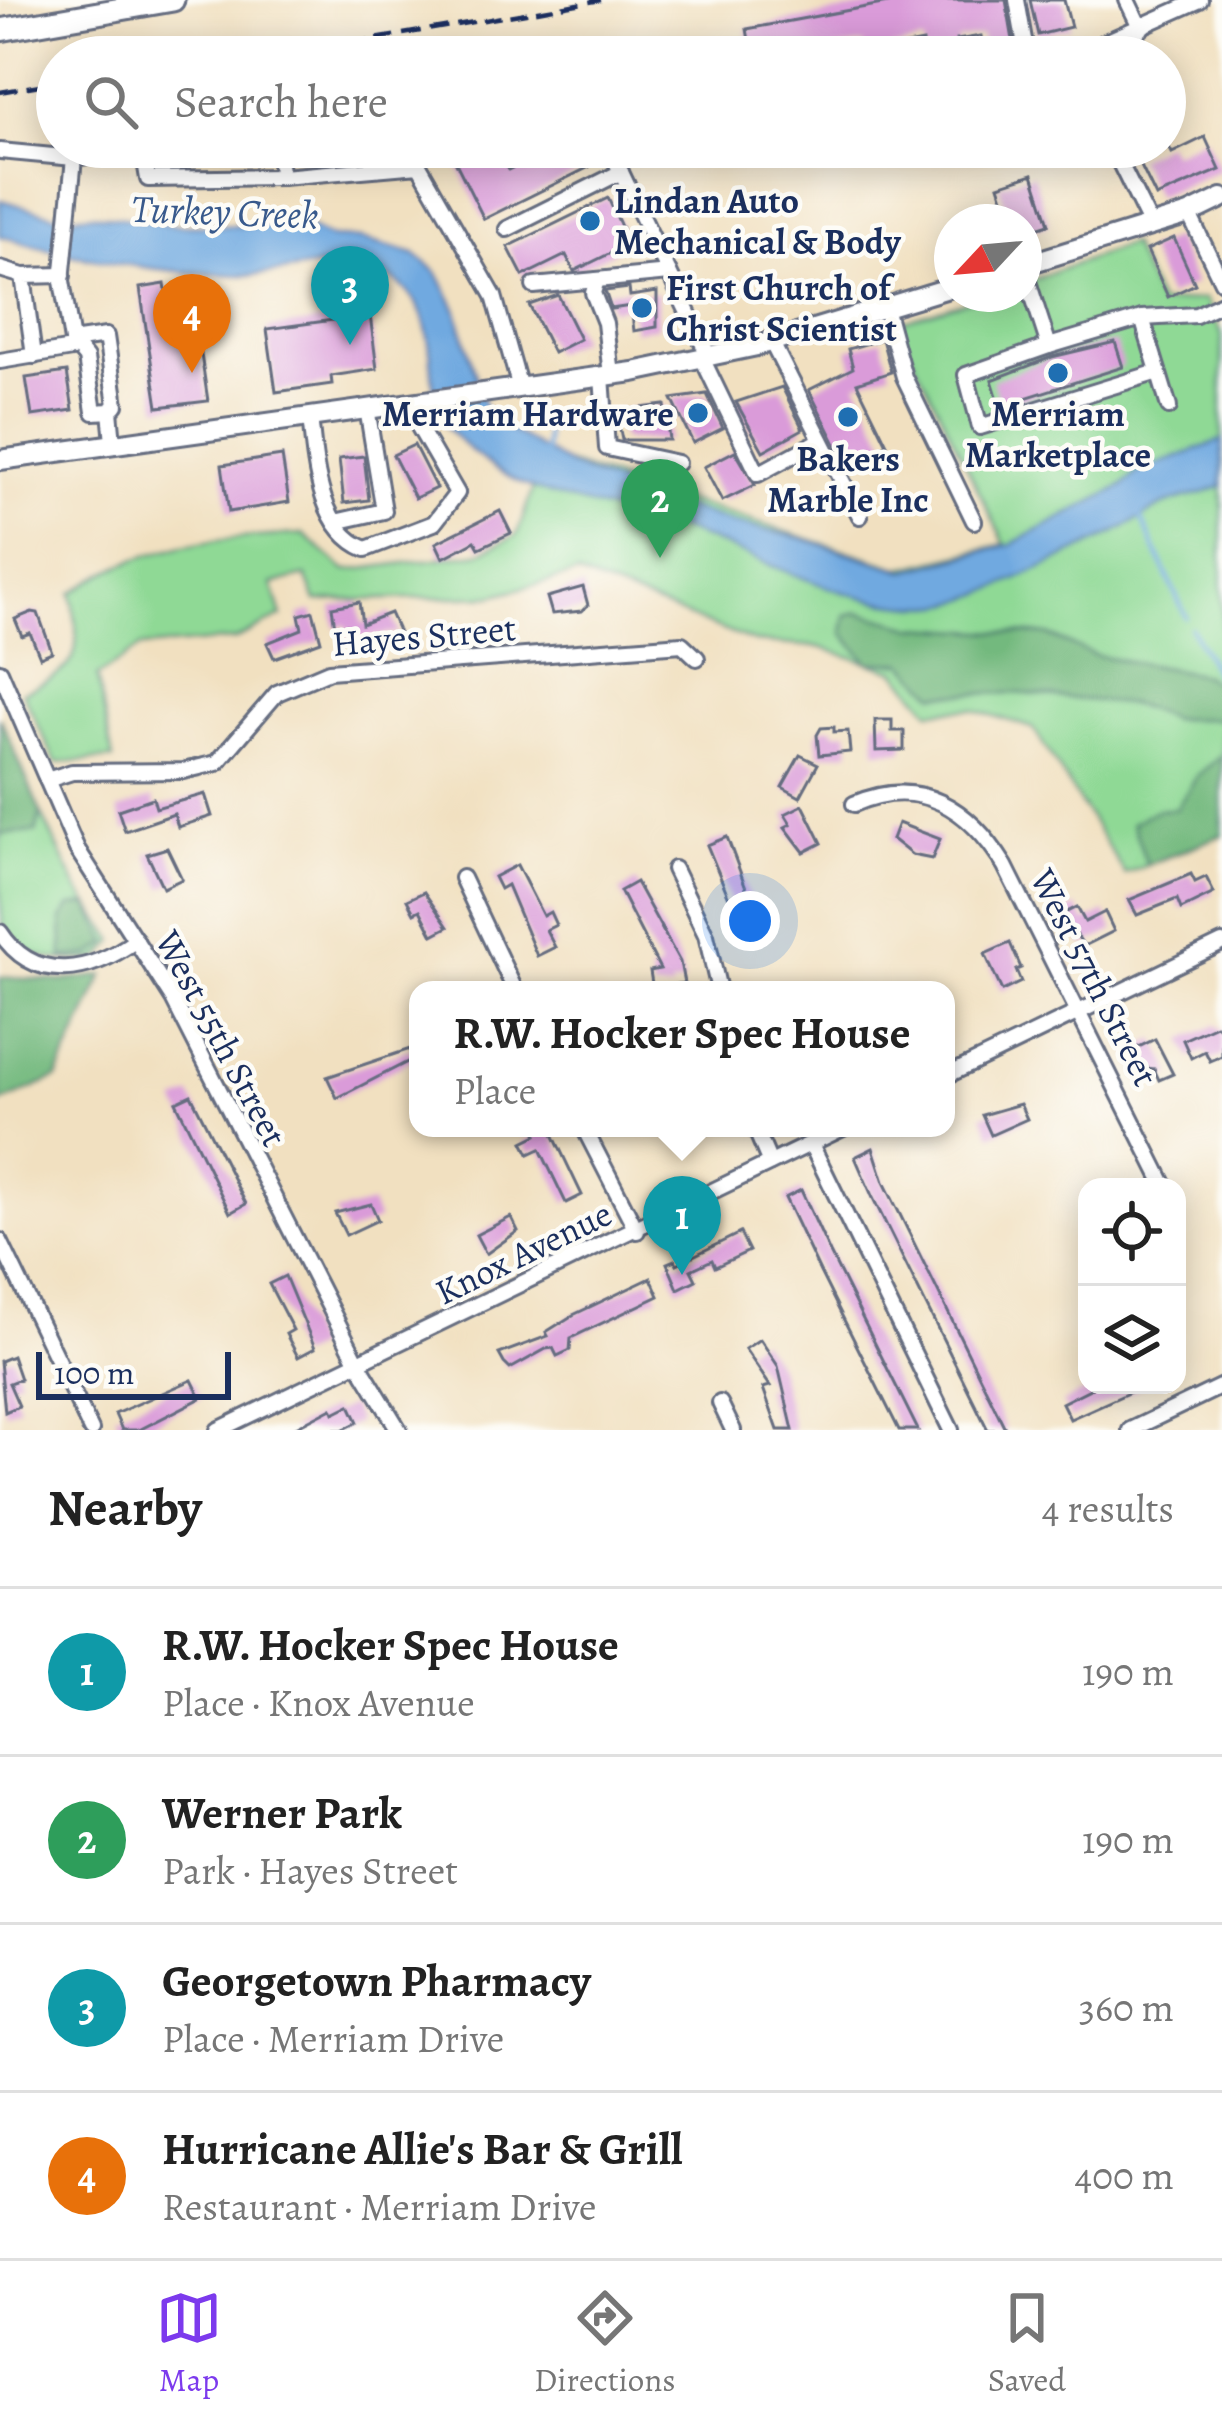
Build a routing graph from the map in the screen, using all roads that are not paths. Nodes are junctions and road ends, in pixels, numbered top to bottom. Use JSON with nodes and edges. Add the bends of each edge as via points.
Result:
{"nodes":[{"id":1,"x":173,"y":0,"type":"edge"},
{"id":2,"x":1017,"y":0,"type":"edge"},
{"id":3,"x":1127,"y":0,"type":"edge"},
{"id":4,"x":1200,"y":0,"type":"edge"},
{"id":5,"x":1141,"y":29,"type":"junction"},
{"id":6,"x":0,"y":30,"type":"edge"},
{"id":7,"x":1023,"y":36,"type":"edge"},
{"id":8,"x":1124,"y":36,"type":"edge"},
{"id":9,"x":0,"y":151,"type":"edge"},
{"id":10,"x":36,"y":154,"type":"edge"},
{"id":11,"x":73,"y":168,"type":"edge"},
{"id":12,"x":146,"y":168,"type":"edge"},
{"id":13,"x":280,"y":168,"type":"edge"},
{"id":14,"x":361,"y":168,"type":"edge"},
{"id":15,"x":421,"y":168,"type":"edge"},
{"id":16,"x":600,"y":168,"type":"edge"},
{"id":17,"x":618,"y":168,"type":"edge"},
{"id":18,"x":1122,"y":168,"type":"edge"},
{"id":19,"x":282,"y":177,"type":"junction"},
{"id":20,"x":1222,"y":198,"type":"edge"},
{"id":21,"x":1189,"y":214,"type":"junction"},
{"id":22,"x":1151,"y":226,"type":"junction"},
{"id":23,"x":507,"y":229,"type":"dead end"},
{"id":24,"x":1042,"y":261,"type":"edge"},
{"id":25,"x":0,"y":269,"type":"edge"},
{"id":26,"x":669,"y":273,"type":"junction"},
{"id":27,"x":63,"y":275,"type":"junction"},
{"id":28,"x":23,"y":276,"type":"junction"},
{"id":29,"x":597,"y":280,"type":"junction"},
{"id":30,"x":1222,"y":282,"type":"edge"},
{"id":31,"x":534,"y":286,"type":"dead end"},
{"id":32,"x":934,"y":292,"type":"edge"},
{"id":33,"x":1222,"y":303,"type":"edge"},
{"id":34,"x":885,"y":307,"type":"junction"},
{"id":35,"x":1038,"y":312,"type":"edge"},
{"id":36,"x":1142,"y":318,"type":"junction"},
{"id":37,"x":771,"y":341,"type":"junction"},
{"id":38,"x":75,"y":345,"type":"junction"},
{"id":39,"x":1049,"y":346,"type":"junction"},
{"id":40,"x":34,"y":356,"type":"junction"},
{"id":41,"x":706,"y":357,"type":"junction"},
{"id":42,"x":0,"y":361,"type":"edge"},
{"id":43,"x":1159,"y":372,"type":"junction"},
{"id":44,"x":607,"y":376,"type":"junction"},
{"id":45,"x":520,"y":388,"type":"junction"},
{"id":46,"x":405,"y":403,"type":"junction"},
{"id":47,"x":1169,"y":407,"type":"dead end"},
{"id":48,"x":368,"y":408,"type":"junction"},
{"id":49,"x":110,"y":411,"type":"junction"},
{"id":50,"x":310,"y":416,"type":"junction"},
{"id":51,"x":821,"y":440,"type":"junction"},
{"id":52,"x":113,"y":442,"type":"junction"},
{"id":53,"x":0,"y":456,"type":"edge"},
{"id":54,"x":677,"y":463,"type":"dead end"},
{"id":55,"x":860,"y":516,"type":"dead end"},
{"id":56,"x":974,"y":521,"type":"dead end"},
{"id":57,"x":335,"y":522,"type":"junction"},
{"id":58,"x":698,"y":658,"type":"dead end"},
{"id":59,"x":0,"y":671,"type":"edge"},
{"id":60,"x":46,"y":780,"type":"junction"},
{"id":61,"x":854,"y":804,"type":"dead end"},
{"id":62,"x":674,"y":869,"type":"dead end"},
{"id":63,"x":462,"y":878,"type":"dead end"},
{"id":64,"x":0,"y":932,"type":"edge"},
{"id":65,"x":136,"y":940,"type":"junction"},
{"id":66,"x":1222,"y":943,"type":"edge"},
{"id":67,"x":511,"y":981,"type":"edge"},
{"id":68,"x":717,"y":981,"type":"edge"},
{"id":69,"x":1078,"y":1010,"type":"junction"},
{"id":70,"x":955,"y":1072,"type":"edge"},
{"id":71,"x":589,"y":1137,"type":"edge"},
{"id":72,"x":759,"y":1137,"type":"edge"},
{"id":73,"x":825,"y":1137,"type":"edge"},
{"id":74,"x":811,"y":1144,"type":"junction"},
{"id":75,"x":770,"y":1163,"type":"junction"},
{"id":76,"x":1161,"y":1178,"type":"edge"},
{"id":77,"x":637,"y":1231,"type":"junction"},
{"id":78,"x":0,"y":1241,"type":"edge"},
{"id":79,"x":357,"y":1361,"type":"junction"},
{"id":80,"x":1222,"y":1386,"type":"edge"},
{"id":81,"x":720,"y":1403,"type":"dead end"},
{"id":82,"x":92,"y":1430,"type":"edge"},
{"id":83,"x":218,"y":1430,"type":"edge"},
{"id":84,"x":399,"y":1430,"type":"edge"},
{"id":85,"x":733,"y":1430,"type":"edge"},
{"id":86,"x":951,"y":1430,"type":"edge"},
{"id":87,"x":1130,"y":1430,"type":"edge"}],
"edges":[{"from":1,"to":6,"type":"highway"},
{"from":2,"to":7,"type":"street"},
{"from":3,"to":5,"type":"street"},
{"from":4,"to":5,"type":"street"},
{"from":5,"to":8,"type":"street"},
{"from":9,"to":10,"type":"street"},
{"from":11,"to":27,"type":"street"},
{"from":12,"to":19,"type":"street","via":[[148,179]]},
{"from":13,"to":19,"type":"street"},
{"from":14,"to":19,"type":"street"},
{"from":15,"to":45,"type":"street","via":[[494,296]]},
{"from":16,"to":23,"type":"street"},
{"from":17,"to":26,"type":"street"},
{"from":18,"to":22,"type":"street"},
{"from":20,"to":21,"type":"main road"},
{"from":21,"to":22,"type":"main road"},
{"from":21,"to":30,"type":"street"},
{"from":22,"to":24,"type":"main road"},
{"from":25,"to":28,"type":"street"},
{"from":26,"to":29,"type":"street"},
{"from":26,"to":41,"type":"street"},
{"from":27,"to":28,"type":"street"},
{"from":27,"to":38,"type":"street"},
{"from":28,"to":40,"type":"street"},
{"from":29,"to":31,"type":"street"},
{"from":29,"to":44,"type":"street"},
{"from":32,"to":34,"type":"main road"},
{"from":33,"to":36,"type":"street","via":[[1180,318]]},
{"from":34,"to":37,"type":"main road"},
{"from":34,"to":56,"type":"street","via":[[904,377]]},
{"from":35,"to":39,"type":"street"},
{"from":36,"to":39,"type":"street"},
{"from":36,"to":43,"type":"street"},
{"from":37,"to":41,"type":"main road"},
{"from":37,"to":51,"type":"street"},
{"from":38,"to":40,"type":"street"},
{"from":38,"to":49,"type":"street","via":[[86,358],[94,412]]},
{"from":38,"to":49,"type":"street","via":[[106,336],[116,405]]},
{"from":39,"to":43,"type":"street","via":[[966,375],[980,427]]},
{"from":40,"to":42,"type":"street"},
{"from":41,"to":44,"type":"main road"},
{"from":41,"to":51,"type":"street","via":[[758,474]]},
{"from":43,"to":47,"type":"street"},
{"from":44,"to":45,"type":"main road"},
{"from":44,"to":54,"type":"street","via":[[607,448]]},
{"from":45,"to":46,"type":"main road"},
{"from":46,"to":48,"type":"main road"},
{"from":46,"to":57,"type":"street","via":[[457,493],[451,506],[434,524],[366,550]]},
{"from":48,"to":50,"type":"main road"},
{"from":48,"to":57,"type":"street","via":[[384,511]]},
{"from":49,"to":52,"type":"street"},
{"from":50,"to":52,"type":"main road"},
{"from":50,"to":57,"type":"street","via":[[321,491]]},
{"from":51,"to":55,"type":"street"},
{"from":52,"to":53,"type":"main road"},
{"from":58,"to":60,"type":"street","name":"Hayes Street","via":[[682,644],[329,671],[277,694],[217,763]]},
{"from":59,"to":60,"type":"street","name":"West 55th Street"},
{"from":60,"to":65,"type":"street","name":"West 55th Street","via":[[77,849]]},
{"from":61,"to":69,"type":"street","name":"West 57th Street","via":[[908,792],[955,808],[999,856]]},
{"from":62,"to":68,"type":"street","via":[[706,934]]},
{"from":63,"to":67,"type":"street"},
{"from":64,"to":65,"type":"street","via":[[26,956],[70,971],[108,960]]},
{"from":65,"to":79,"type":"street","name":"West 55th Street"},
{"from":66,"to":69,"type":"street"},
{"from":69,"to":70,"type":"street"},
{"from":69,"to":76,"type":"street","name":"West 57th Street"},
{"from":71,"to":77,"type":"street"},
{"from":72,"to":75,"type":"street"},
{"from":73,"to":74,"type":"street","name":"Knox Avenue"},
{"from":74,"to":75,"type":"street","name":"Knox Avenue"},
{"from":74,"to":86,"type":"street"},
{"from":75,"to":77,"type":"street","name":"Knox Avenue"},
{"from":77,"to":79,"type":"street","name":"Knox Avenue"},
{"from":78,"to":82,"type":"street"},
{"from":79,"to":83,"type":"street","name":"Knox Avenue"},
{"from":79,"to":84,"type":"street","name":"West 55th Street"},
{"from":80,"to":87,"type":"street"},
{"from":81,"to":85,"type":"street"}]}
